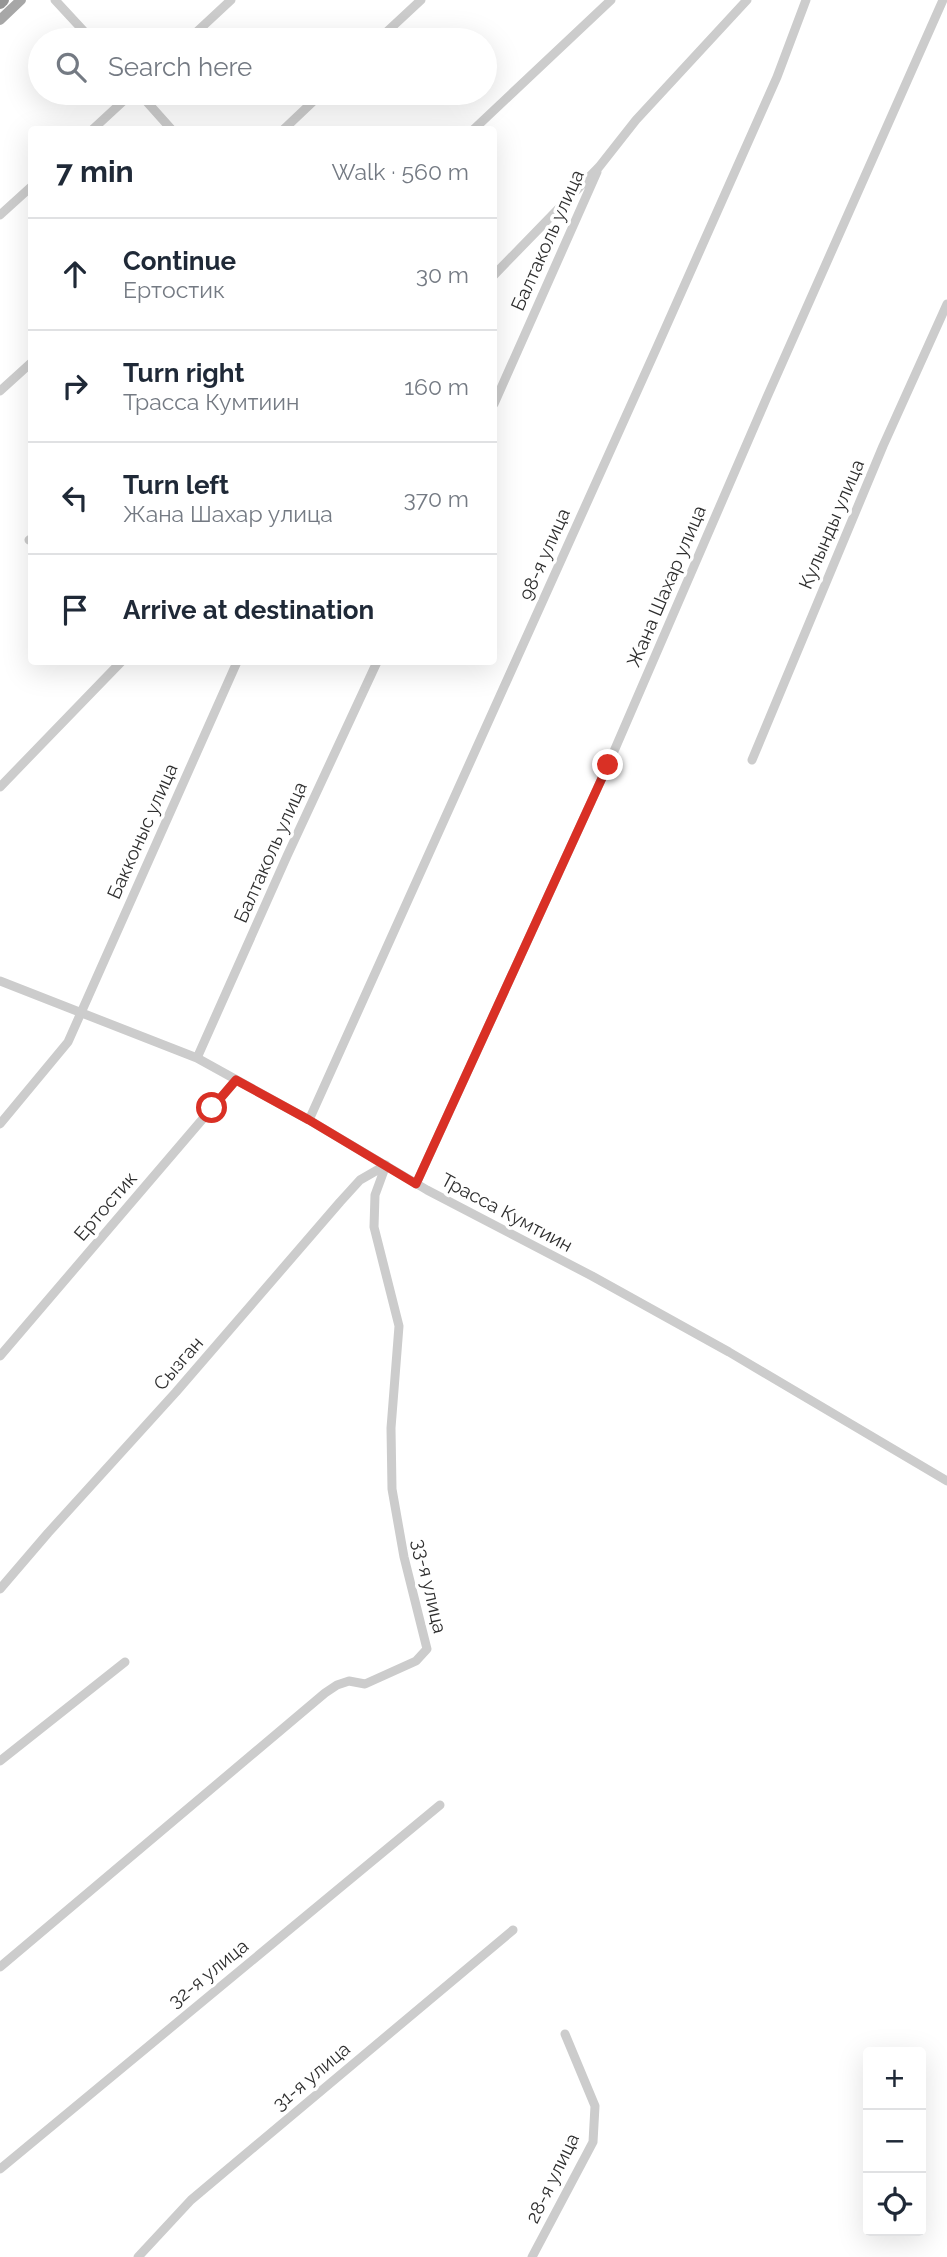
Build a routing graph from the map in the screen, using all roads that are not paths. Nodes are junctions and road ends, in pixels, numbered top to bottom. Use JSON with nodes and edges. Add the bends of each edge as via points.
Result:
{"nodes":[{"id":1,"x":21,"y":0,"type":"edge"},
{"id":2,"x":55,"y":0,"type":"edge"},
{"id":3,"x":231,"y":0,"type":"edge"},
{"id":4,"x":421,"y":0,"type":"edge"},
{"id":5,"x":611,"y":0,"type":"edge"},
{"id":6,"x":747,"y":0,"type":"edge"},
{"id":7,"x":806,"y":0,"type":"edge"},
{"id":8,"x":943,"y":0,"type":"edge"},
{"id":9,"x":0,"y":20,"type":"edge"},
{"id":10,"x":81,"y":28,"type":"edge"},
{"id":11,"x":201,"y":28,"type":"edge"},
{"id":12,"x":391,"y":28,"type":"edge"},
{"id":13,"x":119,"y":105,"type":"edge"},
{"id":14,"x":150,"y":105,"type":"edge"},
{"id":15,"x":309,"y":105,"type":"edge"},
{"id":16,"x":96,"y":126,"type":"edge"},
{"id":17,"x":168,"y":126,"type":"edge"},
{"id":18,"x":287,"y":126,"type":"edge"},
{"id":19,"x":477,"y":126,"type":"edge"},
{"id":20,"x":599,"y":167,"type":"junction"},
{"id":21,"x":28,"y":190,"type":"edge"},
{"id":22,"x":0,"y":215,"type":"edge"},
{"id":23,"x":497,"y":272,"type":"edge"},
{"id":24,"x":947,"y":304,"type":"edge"},
{"id":25,"x":28,"y":366,"type":"edge"},
{"id":26,"x":0,"y":391,"type":"edge"},
{"id":27,"x":497,"y":397,"type":"edge"},
{"id":28,"x":118,"y":665,"type":"edge"},
{"id":29,"x":236,"y":665,"type":"edge"},
{"id":30,"x":376,"y":665,"type":"edge"},
{"id":31,"x":752,"y":760,"type":"dead end"},
{"id":32,"x":0,"y":787,"type":"edge"},
{"id":33,"x":0,"y":981,"type":"edge"},
{"id":34,"x":80,"y":1014,"type":"junction"},
{"id":35,"x":197,"y":1058,"type":"junction"},
{"id":36,"x":236,"y":1080,"type":"junction"},
{"id":37,"x":309,"y":1120,"type":"junction"},
{"id":38,"x":0,"y":1124,"type":"edge"},
{"id":39,"x":386,"y":1165,"type":"junction"},
{"id":40,"x":416,"y":1184,"type":"junction"},
{"id":41,"x":0,"y":1356,"type":"edge"},
{"id":42,"x":947,"y":1481,"type":"edge"},
{"id":43,"x":0,"y":1589,"type":"edge"},
{"id":44,"x":125,"y":1662,"type":"dead end"},
{"id":45,"x":0,"y":1761,"type":"edge"},
{"id":46,"x":440,"y":1805,"type":"dead end"},
{"id":47,"x":513,"y":1930,"type":"dead end"},
{"id":48,"x":0,"y":1967,"type":"edge"},
{"id":49,"x":565,"y":2034,"type":"dead end"},
{"id":50,"x":0,"y":2169,"type":"edge"},
{"id":51,"x":138,"y":2257,"type":"edge"},
{"id":52,"x":533,"y":2257,"type":"edge"}],
"edges":[{"from":1,"to":9,"type":"main road"},
{"from":2,"to":10,"type":"street"},
{"from":3,"to":11,"type":"street"},
{"from":4,"to":12,"type":"street"},
{"from":5,"to":19,"type":"street"},
{"from":6,"to":20,"type":"street"},
{"from":7,"to":37,"type":"street","name":"98-я улица","via":[[777,77]]},
{"from":8,"to":40,"type":"street","name":"Жана Шахар улица","via":[[608,765]]},
{"from":13,"to":16,"type":"street"},
{"from":14,"to":17,"type":"street"},
{"from":15,"to":18,"type":"street"},
{"from":20,"to":23,"type":"street"},
{"from":20,"to":27,"type":"street","name":"Балтаколь улица"},
{"from":21,"to":22,"type":"street"},
{"from":24,"to":31,"type":"street","name":"Кулынды улица"},
{"from":25,"to":26,"type":"street"},
{"from":28,"to":32,"type":"street"},
{"from":29,"to":34,"type":"street","name":"Бакконыс улица"},
{"from":30,"to":35,"type":"street","name":"Балтаколь улица"},
{"from":33,"to":34,"type":"street","name":"Трасса Кумтиин"},
{"from":34,"to":35,"type":"street","name":"Трасса Кумтиин"},
{"from":34,"to":38,"type":"street","name":"Бакконыс улица","via":[[68,1042]]},
{"from":35,"to":36,"type":"street","name":"Трасса Кумтиин"},
{"from":36,"to":37,"type":"street","name":"Трасса Кумтиин"},
{"from":36,"to":41,"type":"street","name":"Ертостик"},
{"from":37,"to":39,"type":"street","name":"Трасса Кумтиин"},
{"from":39,"to":40,"type":"street","name":"Трасса Кумтиин"},
{"from":39,"to":43,"type":"street","name":"Сызган","via":[[360,1180]]},
{"from":39,"to":48,"type":"street","name":"33-я улица","via":[[375,1195],[374,1227],[399,1326],[391,1429],[392,1489],[427,1649],[416,1661],[365,1684],[349,1681],[325,1693]]},
{"from":40,"to":42,"type":"street","name":"Трасса Кумтиин","via":[[729,1352]]},
{"from":44,"to":45,"type":"street"},
{"from":46,"to":50,"type":"street","name":"32-я улица"},
{"from":47,"to":51,"type":"street","name":"31-я улица","via":[[191,2200]]},
{"from":49,"to":52,"type":"street","name":"28-я улица","via":[[595,2106],[593,2142]]}]}
